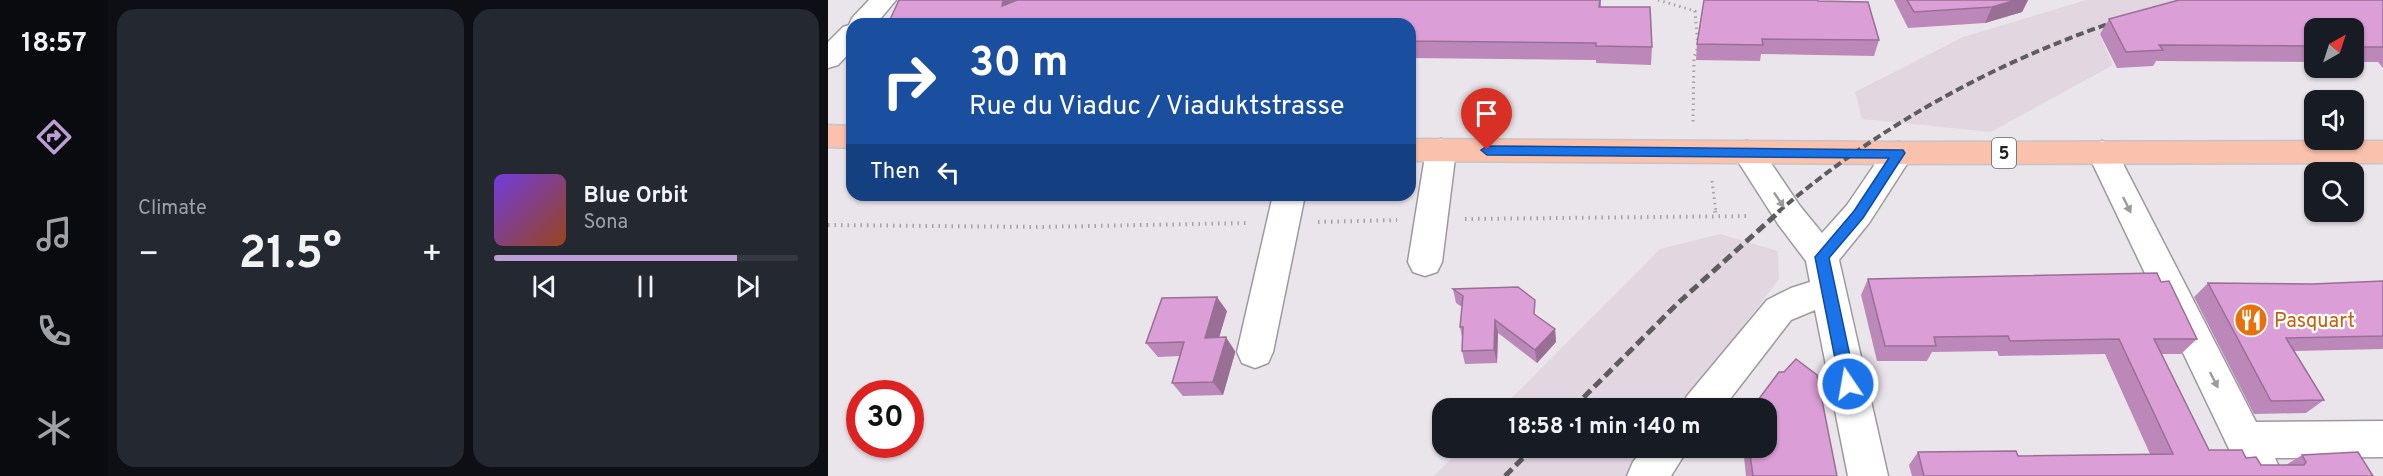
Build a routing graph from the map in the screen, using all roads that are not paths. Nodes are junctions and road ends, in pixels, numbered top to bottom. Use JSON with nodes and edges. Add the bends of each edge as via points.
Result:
{"nodes":[{"id":1,"x":883,"y":0,"type":"edge"},
{"id":2,"x":866,"y":18,"type":"edge"},
{"id":3,"x":846,"y":40,"type":"edge"},
{"id":4,"x":828,"y":59,"type":"edge"},
{"id":5,"x":828,"y":136,"type":"edge"},
{"id":6,"x":846,"y":136,"type":"edge"},
{"id":7,"x":1416,"y":150,"type":"edge"},
{"id":8,"x":1441,"y":150,"type":"junction"},
{"id":9,"x":1747,"y":152,"type":"junction"},
{"id":10,"x":2383,"y":152,"type":"edge"},
{"id":11,"x":1899,"y":153,"type":"junction"},
{"id":12,"x":2102,"y":153,"type":"junction"},
{"id":13,"x":1286,"y":209,"type":"edge"},
{"id":14,"x":1822,"y":257,"type":"junction"},
{"id":15,"x":1425,"y":262,"type":"dead end"},
{"id":16,"x":1828,"y":292,"type":"junction"},
{"id":17,"x":1255,"y":352,"type":"dead end"},
{"id":18,"x":1708,"y":398,"type":"edge"},
{"id":19,"x":2383,"y":439,"type":"edge"},
{"id":20,"x":2245,"y":441,"type":"junction"},
{"id":21,"x":1661,"y":458,"type":"edge"},
{"id":22,"x":1647,"y":476,"type":"edge"},
{"id":23,"x":1868,"y":476,"type":"edge"},
{"id":24,"x":2263,"y":476,"type":"edge"}],
"edges":[{"from":1,"to":2,"type":"street"},
{"from":3,"to":4,"type":"street"},
{"from":5,"to":6,"type":"main road"},
{"from":7,"to":8,"type":"main road","number":"5"},
{"from":8,"to":9,"type":"main road","number":"5"},
{"from":8,"to":15,"type":"street"},
{"from":9,"to":11,"type":"main road","number":"5"},
{"from":9,"to":14,"type":"street","one_way":true},
{"from":10,"to":12,"type":"main road","number":"5"},
{"from":11,"to":12,"type":"main road","number":"5"},
{"from":11,"to":14,"type":"street","via":[[1858,214]]},
{"from":12,"to":20,"type":"street","one_way":true},
{"from":13,"to":17,"type":"street"},
{"from":14,"to":16,"type":"street"},
{"from":16,"to":18,"type":"street","via":[[1779,310]]},
{"from":16,"to":23,"type":"street"},
{"from":19,"to":20,"type":"street"},
{"from":20,"to":24,"type":"street"},
{"from":21,"to":22,"type":"street"}]}
